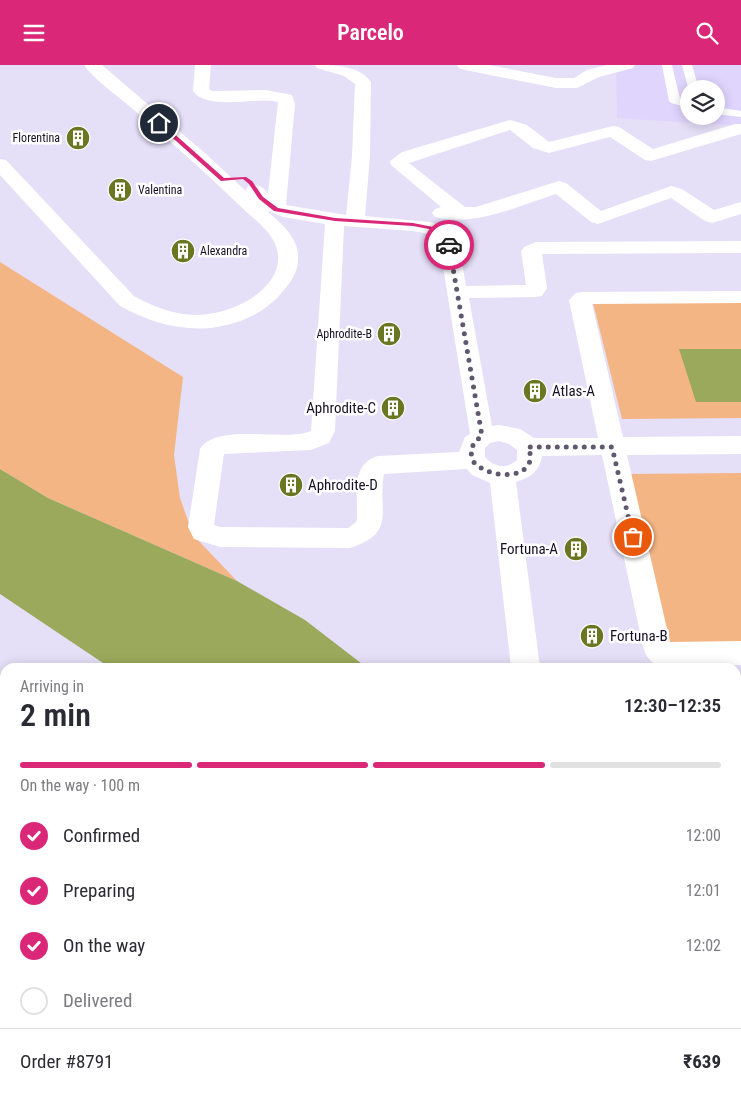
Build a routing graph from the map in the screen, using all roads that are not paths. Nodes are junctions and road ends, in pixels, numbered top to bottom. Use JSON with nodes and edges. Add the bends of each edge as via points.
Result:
{"nodes":[{"id":1,"x":92,"y":65,"type":"edge"},
{"id":2,"x":203,"y":65,"type":"edge"},
{"id":3,"x":323,"y":65,"type":"edge"},
{"id":4,"x":465,"y":65,"type":"edge"},
{"id":5,"x":627,"y":65,"type":"edge"},
{"id":6,"x":667,"y":65,"type":"edge"},
{"id":7,"x":687,"y":65,"type":"edge"},
{"id":8,"x":600,"y":68,"type":"edge"},
{"id":9,"x":691,"y":80,"type":"edge"},
{"id":10,"x":680,"y":102,"type":"edge"},
{"id":11,"x":725,"y":112,"type":"edge"},
{"id":12,"x":741,"y":115,"type":"edge"},
{"id":13,"x":741,"y":129,"type":"edge"},
{"id":14,"x":4,"y":173,"type":"edge"},
{"id":15,"x":222,"y":180,"type":"junction"},
{"id":16,"x":741,"y":208,"type":"edge"},
{"id":17,"x":276,"y":209,"type":"junction"},
{"id":18,"x":460,"y":213,"type":"junction"},
{"id":19,"x":348,"y":217,"type":"junction"},
{"id":20,"x":741,"y":247,"type":"edge"},
{"id":21,"x":459,"y":292,"type":"junction"},
{"id":22,"x":741,"y":297,"type":"edge"},
{"id":23,"x":482,"y":436,"type":"junction"},
{"id":24,"x":741,"y":445,"type":"edge"},
{"id":25,"x":528,"y":447,"type":"junction"},
{"id":26,"x":612,"y":447,"type":"junction"},
{"id":27,"x":472,"y":460,"type":"junction"},
{"id":28,"x":502,"y":475,"type":"junction"},
{"id":29,"x":741,"y":653,"type":"edge"},
{"id":30,"x":526,"y":663,"type":"edge"}],
"edges":[{"from":1,"to":15,"type":"street","via":[[200,157]]},
{"from":2,"to":17,"type":"street","via":[[201,91],[204,94],[286,99]]},
{"from":3,"to":19,"type":"street","via":[[350,73],[363,82],[360,155]]},
{"from":4,"to":8,"type":"street","via":[[556,83],[577,83]]},
{"from":5,"to":8,"type":"street"},
{"from":6,"to":10,"type":"lane","via":[[675,101]]},
{"from":7,"to":9,"type":"lane"},
{"from":11,"to":12,"type":"lane"},
{"from":13,"to":18,"type":"street","via":[[651,156],[613,131],[550,148],[510,125],[399,161]]},
{"from":14,"to":15,"type":"street","via":[[127,301],[150,314],[199,321],[220,319],[262,303],[274,291],[287,268],[288,251],[280,234]]},
{"from":15,"to":17,"type":"street","via":[[244,178],[261,198]]},
{"from":16,"to":18,"type":"street","via":[[712,217],[670,192],[598,218],[559,187],[477,213]]},
{"from":17,"to":19,"type":"street"},
{"from":18,"to":19,"type":"street"},
{"from":19,"to":21,"type":"street","via":[[413,225],[441,233],[448,239]]},
{"from":19,"to":27,"type":"street","via":[[323,431],[320,437],[311,441],[222,444],[212,449],[203,532],[220,537],[350,538],[368,526],[371,471],[378,465]]},
{"from":20,"to":21,"type":"street","via":[[536,249],[531,251],[535,291]]},
{"from":21,"to":23,"type":"street"},
{"from":22,"to":26,"type":"street","via":[[580,300]]},
{"from":23,"to":25,"type":"street","via":[[508,434]]},
{"from":23,"to":27,"type":"street","via":[[471,447]]},
{"from":24,"to":26,"type":"street"},
{"from":25,"to":26,"type":"street"},
{"from":25,"to":28,"type":"street","via":[[531,458],[528,464],[518,473]]},
{"from":26,"to":29,"type":"street","via":[[659,650],[668,655]]},
{"from":27,"to":28,"type":"street","via":[[485,471]]},
{"from":28,"to":30,"type":"street"}]}
